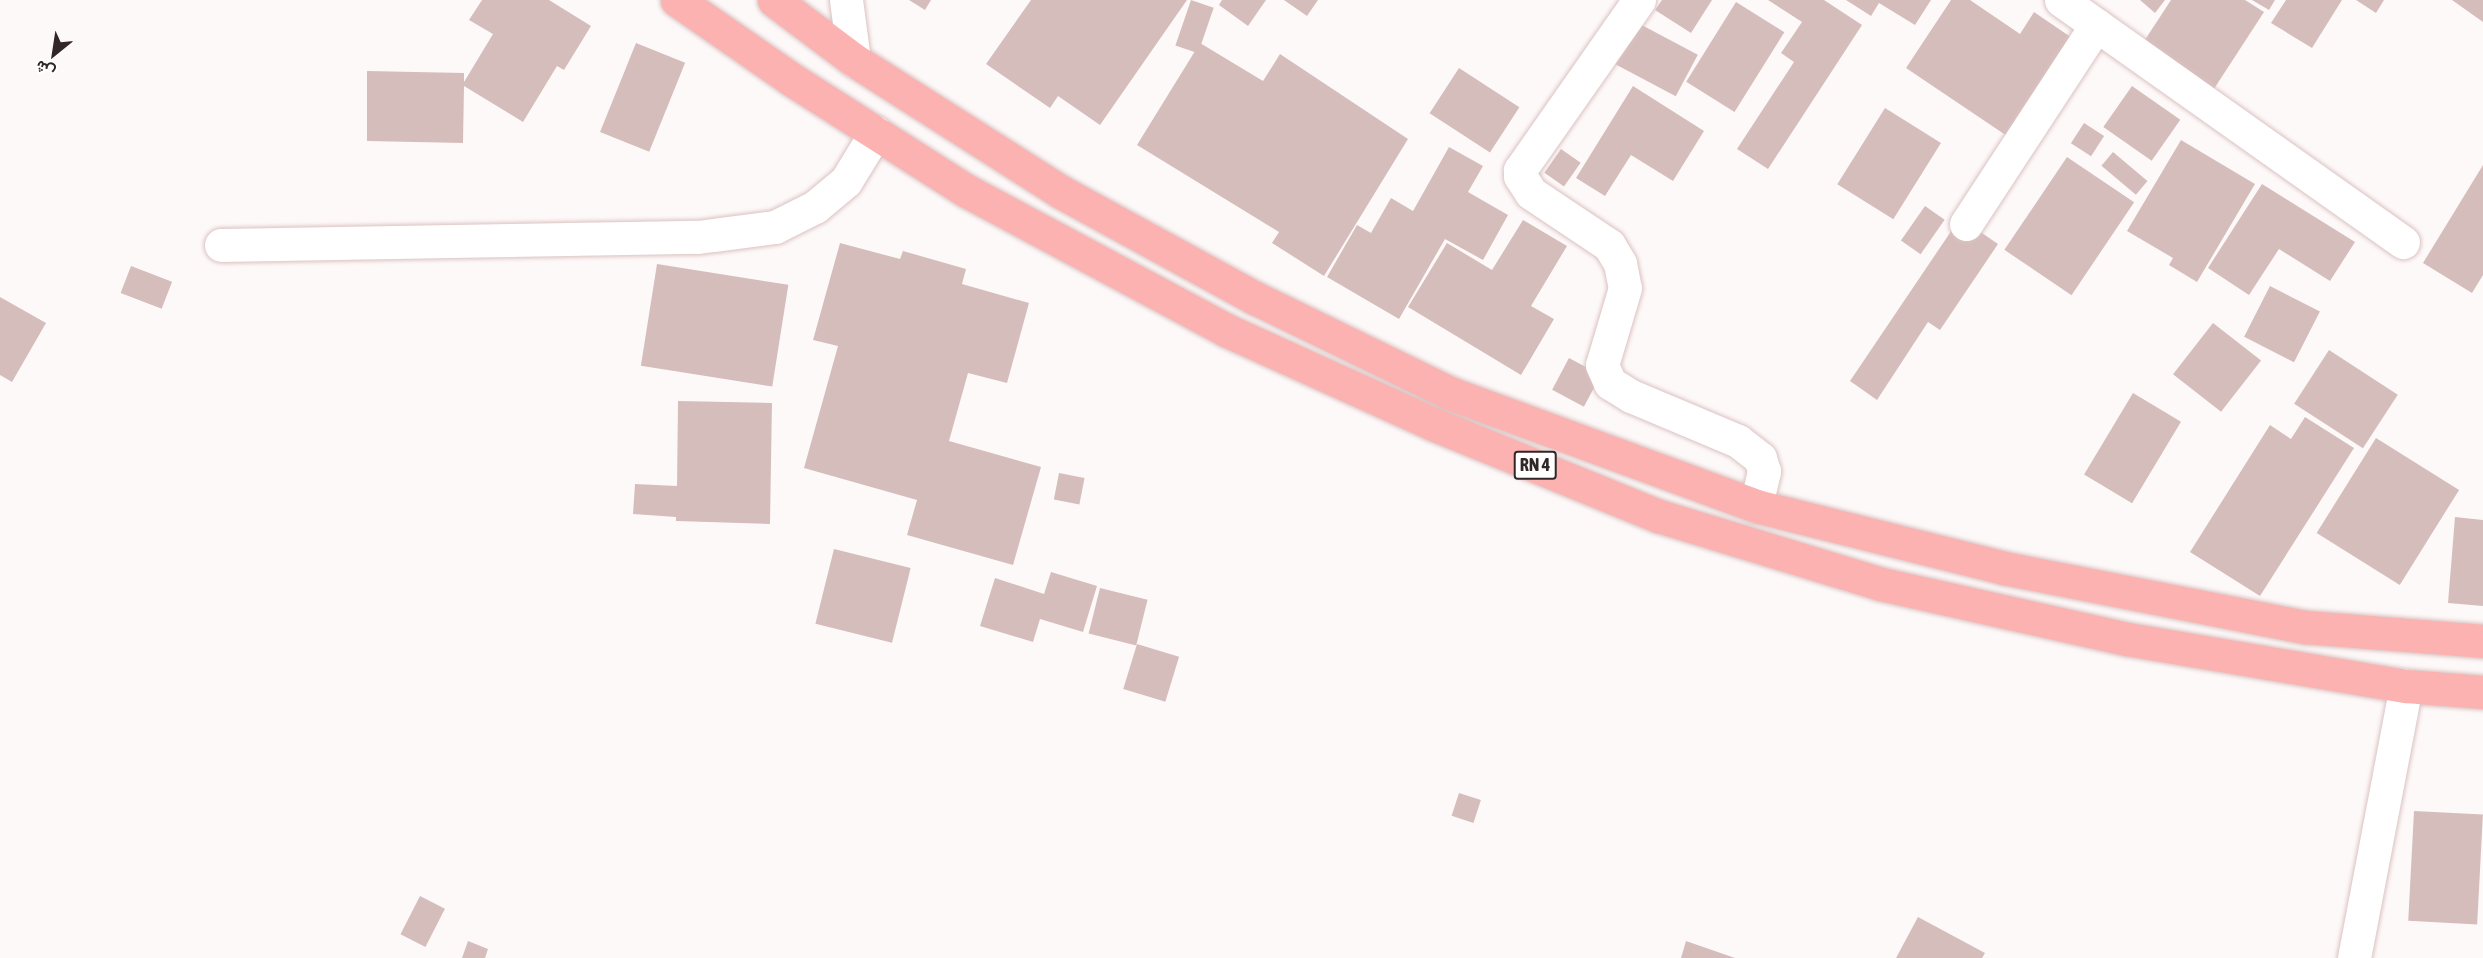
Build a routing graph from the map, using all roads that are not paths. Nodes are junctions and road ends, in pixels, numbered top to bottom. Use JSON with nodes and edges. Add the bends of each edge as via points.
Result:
{"nodes":[{"id":1,"x":677,"y":0,"type":"edge"},
{"id":2,"x":774,"y":0,"type":"edge"},
{"id":3,"x":846,"y":0,"type":"edge"},
{"id":4,"x":1639,"y":0,"type":"edge"},
{"id":5,"x":2061,"y":0,"type":"edge"},
{"id":6,"x":2096,"y":25,"type":"junction"},
{"id":7,"x":854,"y":60,"type":"junction"},
{"id":8,"x":876,"y":132,"type":"junction"},
{"id":9,"x":1966,"y":224,"type":"dead end"},
{"id":10,"x":2403,"y":242,"type":"dead end"},
{"id":11,"x":220,"y":245,"type":"dead end"},
{"id":12,"x":1756,"y":506,"type":"junction"},
{"id":13,"x":2483,"y":641,"type":"edge"},
{"id":14,"x":2406,"y":686,"type":"junction"},
{"id":15,"x":2483,"y":693,"type":"edge"},
{"id":16,"x":2354,"y":958,"type":"edge"}],
"edges":[{"from":1,"to":8,"type":"highway","number":"RN 4","via":[[791,80]]},
{"from":2,"to":7,"type":"highway","number":"RN 4"},
{"from":3,"to":7,"type":"street"},
{"from":4,"to":12,"type":"street","via":[[1520,170],[1520,176],[1532,193],[1609,245],[1620,263],[1625,288],[1602,365],[1610,383],[1631,396],[1738,441],[1760,458],[1764,471]]},
{"from":5,"to":6,"type":"street"},
{"from":6,"to":9,"type":"street"},
{"from":6,"to":10,"type":"street"},
{"from":7,"to":12,"type":"highway","number":"RN 4","via":[[1061,192],[1255,298],[1452,394]]},
{"from":8,"to":11,"type":"street","via":[[846,181],[815,207],[775,227],[698,237]]},
{"from":8,"to":14,"type":"highway","number":"RN 4","via":[[967,191],[1226,330],[1433,424],[1659,516],[1892,587],[2127,639]]},
{"from":12,"to":13,"type":"highway","number":"RN 4","via":[[2004,568],[2306,627]]},
{"from":14,"to":15,"type":"highway","number":"RN 4"},
{"from":14,"to":16,"type":"street"}]}
